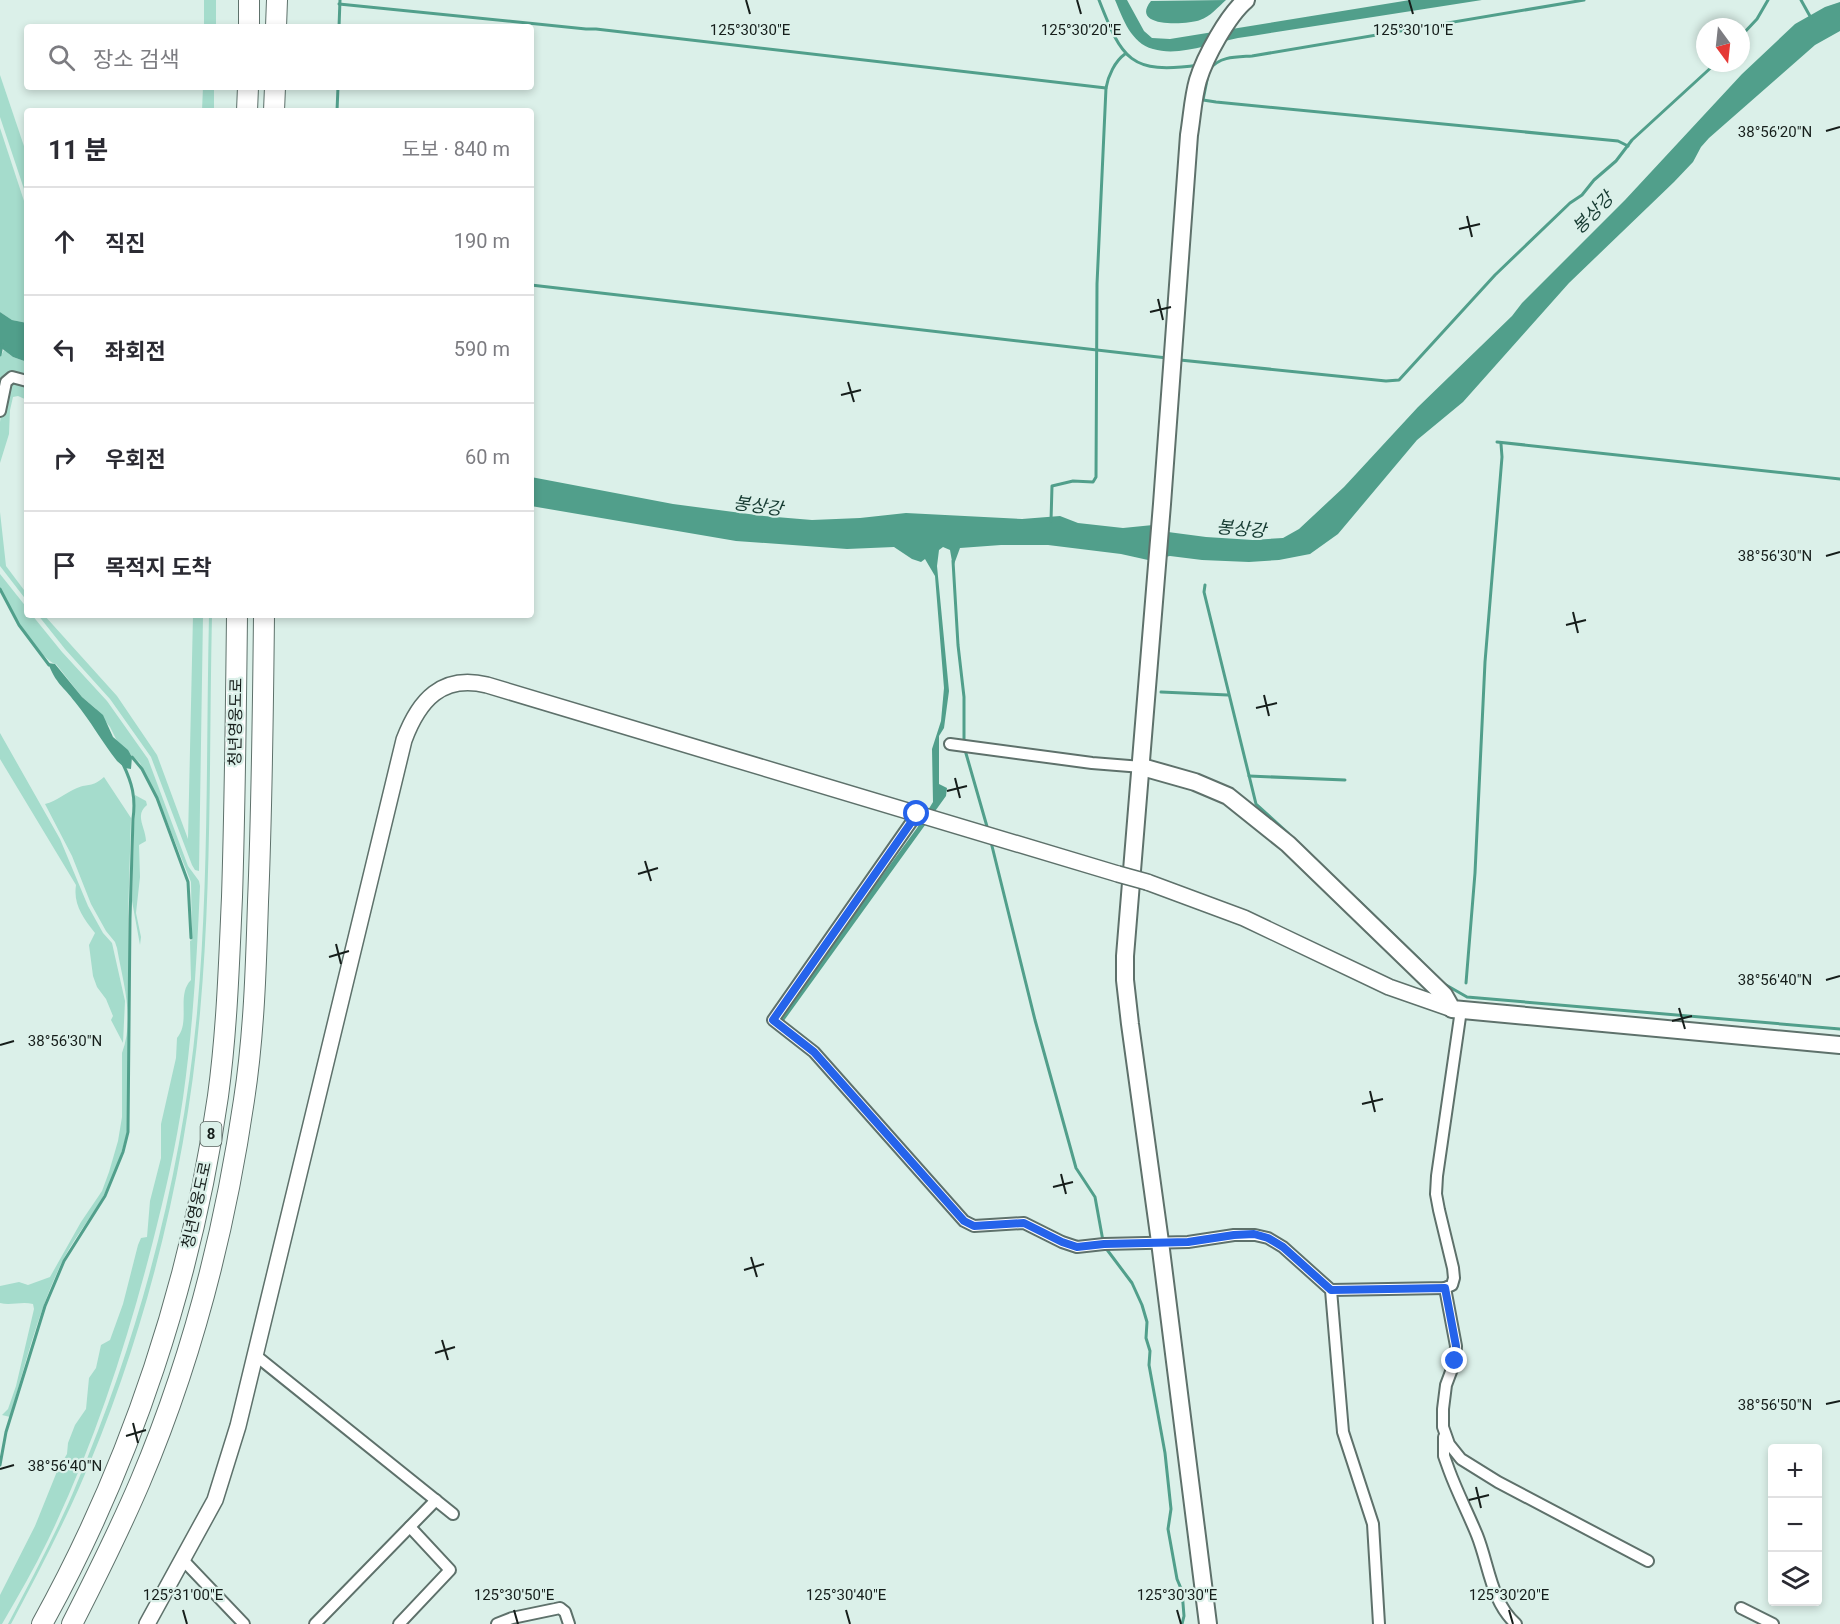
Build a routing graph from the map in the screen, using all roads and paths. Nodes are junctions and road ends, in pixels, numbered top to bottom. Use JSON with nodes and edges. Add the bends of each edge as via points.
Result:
{"nodes":[{"id":1,"x":249,"y":0,"type":"edge"},
{"id":2,"x":276,"y":0,"type":"edge"},
{"id":3,"x":1246,"y":0,"type":"edge"},
{"id":4,"x":249,"y":24,"type":"edge"},
{"id":5,"x":276,"y":24,"type":"edge"},
{"id":6,"x":248,"y":90,"type":"edge"},
{"id":7,"x":275,"y":90,"type":"edge"},
{"id":8,"x":247,"y":108,"type":"edge"},
{"id":9,"x":274,"y":108,"type":"edge"},
{"id":10,"x":24,"y":380,"type":"edge"},
{"id":11,"x":0,"y":411,"type":"edge"},
{"id":12,"x":237,"y":618,"type":"edge"},
{"id":13,"x":264,"y":618,"type":"edge"},
{"id":14,"x":950,"y":744,"type":"dead end"},
{"id":15,"x":1141,"y":777,"type":"junction"},
{"id":16,"x":919,"y":814,"type":"junction"},
{"id":17,"x":1456,"y":1009,"type":"junction"},
{"id":18,"x":1840,"y":1046,"type":"edge"},
{"id":19,"x":1160,"y":1242,"type":"junction"},
{"id":20,"x":1445,"y":1288,"type":"junction"},
{"id":21,"x":1331,"y":1290,"type":"junction"},
{"id":22,"x":255,"y":1355,"type":"junction"},
{"id":23,"x":1445,"y":1433,"type":"junction"},
{"id":24,"x":436,"y":1500,"type":"junction"},
{"id":25,"x":453,"y":1514,"type":"dead end"},
{"id":26,"x":410,"y":1527,"type":"junction"},
{"id":27,"x":183,"y":1560,"type":"junction"},
{"id":28,"x":1648,"y":1561,"type":"dead end"},
{"id":29,"x":1741,"y":1608,"type":"dead end"},
{"id":30,"x":42,"y":1624,"type":"edge"},
{"id":31,"x":72,"y":1624,"type":"edge"},
{"id":32,"x":147,"y":1624,"type":"edge"},
{"id":33,"x":244,"y":1624,"type":"edge"},
{"id":34,"x":315,"y":1624,"type":"edge"},
{"id":35,"x":399,"y":1624,"type":"edge"},
{"id":36,"x":497,"y":1624,"type":"edge"},
{"id":37,"x":569,"y":1624,"type":"edge"},
{"id":38,"x":1208,"y":1624,"type":"edge"},
{"id":39,"x":1379,"y":1624,"type":"edge"},
{"id":40,"x":1516,"y":1624,"type":"edge"},
{"id":41,"x":1773,"y":1624,"type":"edge"}],
"edges":[{"from":1,"to":4,"type":"highway"},
{"from":2,"to":5,"type":"highway"},
{"from":3,"to":15,"type":"main road","via":[[1227,23],[1198,79],[1189,135]]},
{"from":6,"to":8,"type":"highway"},
{"from":7,"to":9,"type":"highway"},
{"from":10,"to":11,"type":"street","via":[[12,377],[6,382]]},
{"from":12,"to":30,"type":"highway","name":"청년영웅도로","number":"8","via":[[229,960],[218,1095],[204,1173],[173,1302],[144,1395],[89,1531]]},
{"from":13,"to":31,"type":"highway","name":"청년영웅도로","number":"8","via":[[257,951],[244,1099],[231,1178],[214,1255],[169,1404],[109,1552]]},
{"from":14,"to":15,"type":"street","via":[[1092,763]]},
{"from":15,"to":17,"type":"main road","via":[[1195,782],[1228,796],[1288,844]]},
{"from":15,"to":19,"type":"main road","via":[[1125,980]]},
{"from":16,"to":17,"type":"main road","bridge":true,"via":[[1147,882],[1244,918],[1389,987]]},
{"from":16,"to":19,"type":"street","via":[[773,1020],[814,1052],[964,1221],[974,1226],[1024,1223],[1077,1247]]},
{"from":16,"to":22,"type":"main road","via":[[487,685],[462,681],[436,692],[414,717],[404,740]]},
{"from":17,"to":18,"type":"main road"},
{"from":17,"to":20,"type":"street","via":[[1437,1176],[1438,1210],[1454,1278],[1452,1285]]},
{"from":19,"to":21,"type":"street","via":[[1254,1234],[1283,1247]]},
{"from":19,"to":38,"type":"main road"},
{"from":20,"to":21,"type":"street"},
{"from":20,"to":23,"type":"street","via":[[1456,1346],[1446,1385]]},
{"from":21,"to":39,"type":"street","via":[[1343,1432],[1373,1524]]},
{"from":22,"to":24,"type":"street"},
{"from":22,"to":27,"type":"main road","via":[[223,1478]]},
{"from":23,"to":28,"type":"street","via":[[1461,1459]]},
{"from":23,"to":40,"type":"street","via":[[1443,1444],[1449,1470],[1485,1556],[1496,1596],[1504,1613]]},
{"from":24,"to":25,"type":"street"},
{"from":24,"to":26,"type":"street"},
{"from":26,"to":34,"type":"street"},
{"from":26,"to":35,"type":"street","via":[[450,1570]]},
{"from":27,"to":32,"type":"main road"},
{"from":27,"to":33,"type":"street"},
{"from":29,"to":41,"type":"street"},
{"from":36,"to":37,"type":"street","via":[[560,1608]]}]}
